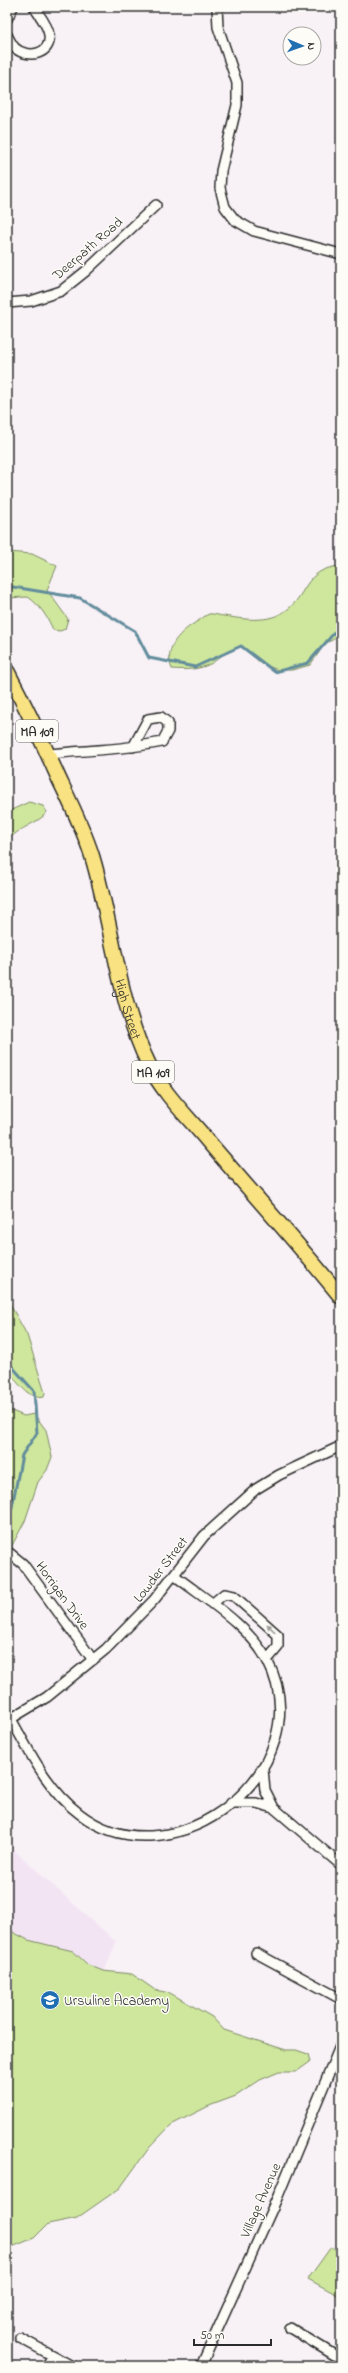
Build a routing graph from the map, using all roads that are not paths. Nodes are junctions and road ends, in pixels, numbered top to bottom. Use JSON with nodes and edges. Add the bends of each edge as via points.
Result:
{"nodes":[{"id":1,"x":13,"y":7,"type":"edge"},
{"id":2,"x":34,"y":7,"type":"edge"},
{"id":3,"x":217,"y":7,"type":"edge"},
{"id":4,"x":7,"y":19,"type":"edge"},
{"id":5,"x":7,"y":35,"type":"edge"},
{"id":6,"x":156,"y":205,"type":"dead end"},
{"id":7,"x":341,"y":254,"type":"edge"},
{"id":8,"x":7,"y":302,"type":"edge"},
{"id":9,"x":7,"y":671,"type":"edge"},
{"id":10,"x":133,"y":747,"type":"dead end"},
{"id":11,"x":48,"y":754,"type":"junction"},
{"id":12,"x":341,"y":1297,"type":"edge"},
{"id":13,"x":341,"y":1446,"type":"edge"},
{"id":14,"x":7,"y":1550,"type":"edge"},
{"id":15,"x":174,"y":1575,"type":"junction"},
{"id":16,"x":212,"y":1604,"type":"junction"},
{"id":17,"x":93,"y":1660,"type":"junction"},
{"id":18,"x":267,"y":1660,"type":"junction"},
{"id":19,"x":9,"y":1720,"type":"edge"},
{"id":20,"x":263,"y":1769,"type":"junction"},
{"id":21,"x":231,"y":1803,"type":"junction"},
{"id":22,"x":274,"y":1808,"type":"junction"},
{"id":23,"x":341,"y":1865,"type":"edge"},
{"id":24,"x":256,"y":1953,"type":"dead end"},
{"id":25,"x":341,"y":1999,"type":"edge"},
{"id":26,"x":341,"y":2044,"type":"edge"},
{"id":27,"x":290,"y":2328,"type":"dead end"},
{"id":28,"x":20,"y":2338,"type":"dead end"},
{"id":29,"x":52,"y":2356,"type":"junction"},
{"id":30,"x":341,"y":2359,"type":"edge"},
{"id":31,"x":47,"y":2366,"type":"edge"},
{"id":32,"x":72,"y":2366,"type":"edge"},
{"id":33,"x":201,"y":2366,"type":"edge"}],
"edges":[{"from":1,"to":4,"type":"street"},
{"from":2,"to":5,"type":"street","via":[[49,35],[47,45],[38,54],[28,55],[15,48]]},
{"from":3,"to":7,"type":"street","via":[[218,27],[237,84],[237,105],[221,171],[220,188],[225,207],[235,220],[254,230]]},
{"from":6,"to":8,"type":"street","name":"Deerpath Road","via":[[66,287],[31,301]]},
{"from":9,"to":11,"type":"main road","name":"High Street","number":"MA 109"},
{"from":10,"to":11,"type":"street"},
{"from":11,"to":12,"type":"main road","name":"High Street","number":"MA 109","via":[[92,854],[126,1006],[150,1066],[172,1099]]},
{"from":13,"to":15,"type":"street","name":"Lowder Street","via":[[279,1475],[256,1489],[204,1536]]},
{"from":14,"to":17,"type":"street","name":"Horrigan Drive","via":[[23,1564]]},
{"from":15,"to":16,"type":"street"},
{"from":15,"to":17,"type":"street","name":"Lowder Street","via":[[144,1612]]},
{"from":16,"to":18,"type":"street","via":[[255,1641]]},
{"from":18,"to":16,"type":"street","one_way":true,"via":[[278,1647],[278,1635],[234,1596],[224,1594]]},
{"from":17,"to":19,"type":"street","name":"Lowder Street","via":[[47,1696]]},
{"from":18,"to":20,"type":"street","via":[[277,1684],[280,1715],[274,1747]]},
{"from":19,"to":21,"type":"street","via":[[54,1789],[80,1814],[110,1830],[142,1836],[175,1833],[200,1824]]},
{"from":20,"to":21,"type":"street"},
{"from":20,"to":22,"type":"street","via":[[265,1790]]},
{"from":21,"to":22,"type":"street","via":[[256,1803]]},
{"from":22,"to":23,"type":"street"},
{"from":24,"to":25,"type":"street"},
{"from":26,"to":33,"type":"street","name":"Village Avenue","via":[[278,2196]]},
{"from":27,"to":30,"type":"street"},
{"from":28,"to":29,"type":"street"},
{"from":29,"to":31,"type":"street"},
{"from":29,"to":32,"type":"street"}]}
